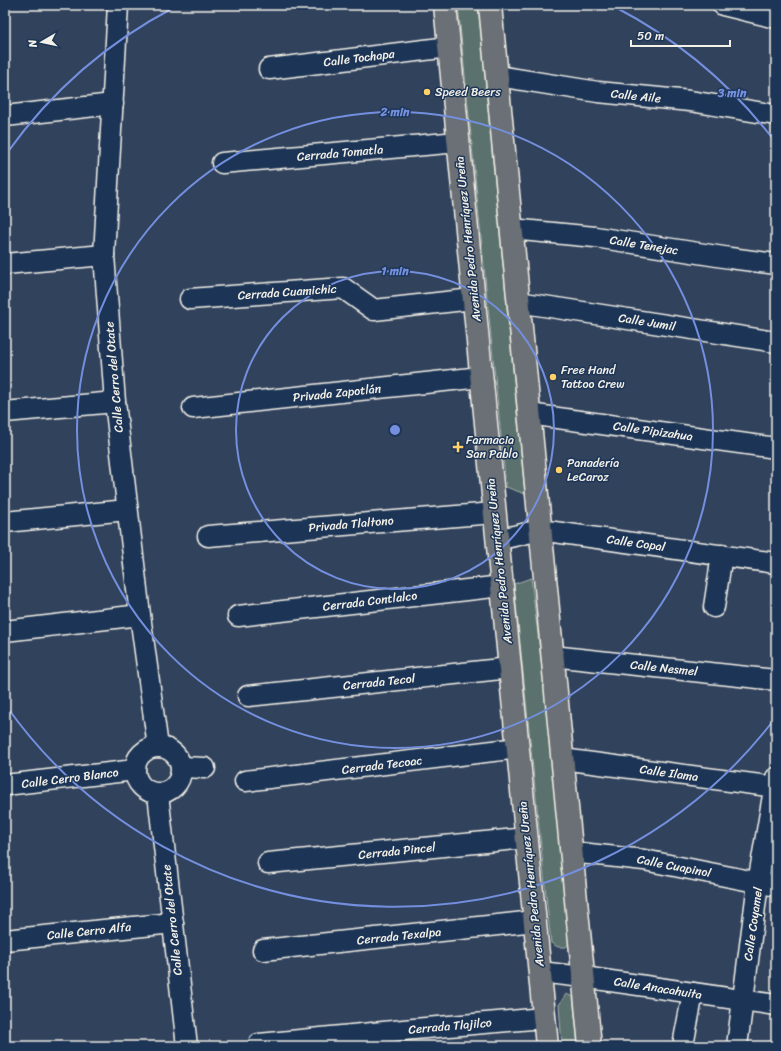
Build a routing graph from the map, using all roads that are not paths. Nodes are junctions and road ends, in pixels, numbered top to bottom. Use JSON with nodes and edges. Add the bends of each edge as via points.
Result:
{"nodes":[{"id":1,"x":118,"y":5,"type":"edge"},
{"id":2,"x":444,"y":5,"type":"edge"},
{"id":3,"x":490,"y":5,"type":"edge"},
{"id":4,"x":723,"y":5,"type":"edge"},
{"id":5,"x":776,"y":18,"type":"edge"},
{"id":6,"x":449,"y":47,"type":"junction"},
{"id":7,"x":269,"y":69,"type":"dead end"},
{"id":8,"x":497,"y":76,"type":"junction"},
{"id":9,"x":113,"y":104,"type":"junction"},
{"id":10,"x":776,"y":115,"type":"edge"},
{"id":11,"x":5,"y":116,"type":"edge"},
{"id":12,"x":458,"y":142,"type":"junction"},
{"id":13,"x":222,"y":163,"type":"dead end"},
{"id":14,"x":511,"y":229,"type":"junction"},
{"id":15,"x":104,"y":255,"type":"junction"},
{"id":16,"x":5,"y":264,"type":"edge"},
{"id":17,"x":776,"y":264,"type":"edge"},
{"id":18,"x":190,"y":299,"type":"dead end"},
{"id":19,"x":474,"y":299,"type":"junction"},
{"id":20,"x":518,"y":302,"type":"junction"},
{"id":21,"x":776,"y":342,"type":"edge"},
{"id":22,"x":481,"y":377,"type":"junction"},
{"id":23,"x":115,"y":402,"type":"junction"},
{"id":24,"x":193,"y":408,"type":"dead end"},
{"id":25,"x":5,"y":412,"type":"edge"},
{"id":26,"x":529,"y":414,"type":"junction"},
{"id":27,"x":776,"y":448,"type":"edge"},
{"id":28,"x":127,"y":510,"type":"junction"},
{"id":29,"x":494,"y":513,"type":"junction"},
{"id":30,"x":5,"y":522,"type":"edge"},
{"id":31,"x":540,"y":530,"type":"junction"},
{"id":32,"x":208,"y":536,"type":"dead end"},
{"id":33,"x":497,"y":540,"type":"junction"},
{"id":34,"x":722,"y":555,"type":"junction"},
{"id":35,"x":776,"y":563,"type":"edge"},
{"id":36,"x":502,"y":586,"type":"junction"},
{"id":37,"x":714,"y":608,"type":"dead end"},
{"id":38,"x":140,"y":615,"type":"junction"},
{"id":39,"x":238,"y":616,"type":"dead end"},
{"id":40,"x":5,"y":631,"type":"edge"},
{"id":41,"x":552,"y":656,"type":"junction"},
{"id":42,"x":510,"y":668,"type":"junction"},
{"id":43,"x":776,"y":680,"type":"edge"},
{"id":44,"x":248,"y":696,"type":"dead end"},
{"id":45,"x":158,"y":747,"type":"junction"},
{"id":46,"x":518,"y":748,"type":"junction"},
{"id":47,"x":562,"y":759,"type":"junction"},
{"id":48,"x":181,"y":767,"type":"junction"},
{"id":49,"x":205,"y":768,"type":"dead end"},
{"id":50,"x":135,"y":770,"type":"junction"},
{"id":51,"x":245,"y":781,"type":"dead end"},
{"id":52,"x":776,"y":784,"type":"edge"},
{"id":53,"x":5,"y":785,"type":"edge"},
{"id":54,"x":158,"y":794,"type":"junction"},
{"id":55,"x":526,"y":838,"type":"junction"},
{"id":56,"x":571,"y":852,"type":"junction"},
{"id":57,"x":268,"y":863,"type":"dead end"},
{"id":58,"x":767,"y":885,"type":"edge"},
{"id":59,"x":534,"y":921,"type":"junction"},
{"id":60,"x":173,"y":923,"type":"junction"},
{"id":61,"x":5,"y":940,"type":"edge"},
{"id":62,"x":263,"y":950,"type":"dead end"},
{"id":63,"x":540,"y":972,"type":"junction"},
{"id":64,"x":583,"y":976,"type":"junction"},
{"id":65,"x":692,"y":993,"type":"junction"},
{"id":66,"x":742,"y":1000,"type":"junction"},
{"id":67,"x":776,"y":1005,"type":"edge"},
{"id":68,"x":544,"y":1018,"type":"junction"},
{"id":69,"x":684,"y":1040,"type":"dead end"},
{"id":70,"x":259,"y":1044,"type":"dead end"},
{"id":71,"x":186,"y":1046,"type":"edge"},
{"id":72,"x":547,"y":1046,"type":"edge"},
{"id":73,"x":590,"y":1046,"type":"edge"},
{"id":74,"x":737,"y":1046,"type":"edge"}],
"edges":[{"from":1,"to":9,"type":"street","name":"Calle Cerro del Otate"},
{"from":2,"to":6,"type":"main road","name":"Avenida Pedro Henríquez Ureña"},
{"from":3,"to":8,"type":"main road"},
{"from":4,"to":5,"type":"street"},
{"from":6,"to":7,"type":"street","name":"Calle Tochapa"},
{"from":6,"to":12,"type":"main road","name":"Avenida Pedro Henríquez Ureña"},
{"from":8,"to":10,"type":"street","name":"Calle Aile"},
{"from":8,"to":14,"type":"main road"},
{"from":9,"to":11,"type":"street"},
{"from":9,"to":15,"type":"street","name":"Calle Cerro del Otate"},
{"from":12,"to":13,"type":"street","name":"Cerrada Tomatla"},
{"from":12,"to":19,"type":"main road","name":"Avenida Pedro Henríquez Ureña"},
{"from":14,"to":17,"type":"street","name":"Calle Tenejac","via":[[595,237]]},
{"from":14,"to":20,"type":"main road"},
{"from":15,"to":16,"type":"street"},
{"from":15,"to":23,"type":"street","name":"Calle Cerro del Otate"},
{"from":18,"to":19,"type":"street","name":"Cerrada Cuamichic","via":[[343,288],[374,310]]},
{"from":19,"to":22,"type":"main road","name":"Avenida Pedro Henríquez Ureña"},
{"from":20,"to":21,"type":"street","name":"Calle Jumil"},
{"from":20,"to":26,"type":"main road"},
{"from":22,"to":24,"type":"street","name":"Privada Zapotlán"},
{"from":22,"to":29,"type":"main road","name":"Avenida Pedro Henríquez Ureña"},
{"from":23,"to":25,"type":"street"},
{"from":23,"to":28,"type":"street","name":"Calle Cerro del Otate"},
{"from":26,"to":27,"type":"street","name":"Calle Pipizahua"},
{"from":26,"to":31,"type":"main road"},
{"from":28,"to":30,"type":"street"},
{"from":28,"to":38,"type":"street","name":"Calle Cerro del Otate"},
{"from":29,"to":32,"type":"street","name":"Privada Tlaltono"},
{"from":29,"to":33,"type":"main road","name":"Avenida Pedro Henríquez Ureña"},
{"from":31,"to":33,"type":"street","name":"Calle Copal"},
{"from":31,"to":34,"type":"street","name":"Calle Copal"},
{"from":31,"to":41,"type":"main road"},
{"from":33,"to":36,"type":"main road","name":"Avenida Pedro Henríquez Ureña"},
{"from":34,"to":35,"type":"street","name":"Calle Copal"},
{"from":34,"to":37,"type":"street"},
{"from":36,"to":39,"type":"street","name":"Cerrada Contlalco"},
{"from":36,"to":42,"type":"main road","name":"Avenida Pedro Henríquez Ureña"},
{"from":38,"to":40,"type":"street"},
{"from":38,"to":45,"type":"street","name":"Calle Cerro del Otate"},
{"from":41,"to":43,"type":"street","name":"Calle Nesmel"},
{"from":41,"to":47,"type":"main road"},
{"from":42,"to":44,"type":"street","name":"Cerrada Tecol"},
{"from":42,"to":46,"type":"main road","name":"Avenida Pedro Henríquez Ureña"},
{"from":45,"to":48,"type":"street","via":[[174,752]]},
{"from":45,"to":50,"type":"street","via":[[150,748],[140,755]]},
{"from":46,"to":51,"type":"street","name":"Cerrada Tecoac"},
{"from":46,"to":55,"type":"main road","name":"Avenida Pedro Henríquez Ureña"},
{"from":47,"to":52,"type":"street","name":"Calle Ilama"},
{"from":47,"to":56,"type":"main road"},
{"from":48,"to":49,"type":"street"},
{"from":48,"to":54,"type":"street","via":[[181,775],[176,786]]},
{"from":50,"to":53,"type":"street","name":"Calle Cerro Blanco"},
{"from":50,"to":54,"type":"street","via":[[136,778],[143,788]]},
{"from":52,"to":58,"type":"street","name":"Calle Coyamel"},
{"from":54,"to":60,"type":"street","name":"Calle Cerro del Otate"},
{"from":55,"to":57,"type":"street","name":"Cerrada Pincel"},
{"from":55,"to":59,"type":"main road","name":"Avenida Pedro Henríquez Ureña"},
{"from":56,"to":58,"type":"street","name":"Calle Cuapinol","via":[[644,860]]},
{"from":56,"to":64,"type":"main road"},
{"from":58,"to":66,"type":"street","name":"Calle Coyamel"},
{"from":59,"to":62,"type":"street","name":"Cerrada Texalpa"},
{"from":59,"to":63,"type":"main road","name":"Avenida Pedro Henríquez Ureña"},
{"from":60,"to":61,"type":"street","name":"Calle Cerro Alfa"},
{"from":60,"to":71,"type":"street","name":"Calle Cerro del Otate"},
{"from":63,"to":64,"type":"street","name":"Calle Anacahuita"},
{"from":63,"to":68,"type":"main road","name":"Avenida Pedro Henríquez Ureña"},
{"from":64,"to":65,"type":"street","name":"Calle Anacahuita"},
{"from":64,"to":73,"type":"main road"},
{"from":65,"to":66,"type":"street","name":"Calle Anacahuita"},
{"from":65,"to":69,"type":"street"},
{"from":66,"to":67,"type":"street","name":"Calle Anacahuita"},
{"from":66,"to":74,"type":"street","name":"Calle Coyamel"},
{"from":68,"to":70,"type":"street","name":"Cerrada Tlajilco"},
{"from":68,"to":72,"type":"main road","name":"Avenida Pedro Henríquez Ureña"}]}
